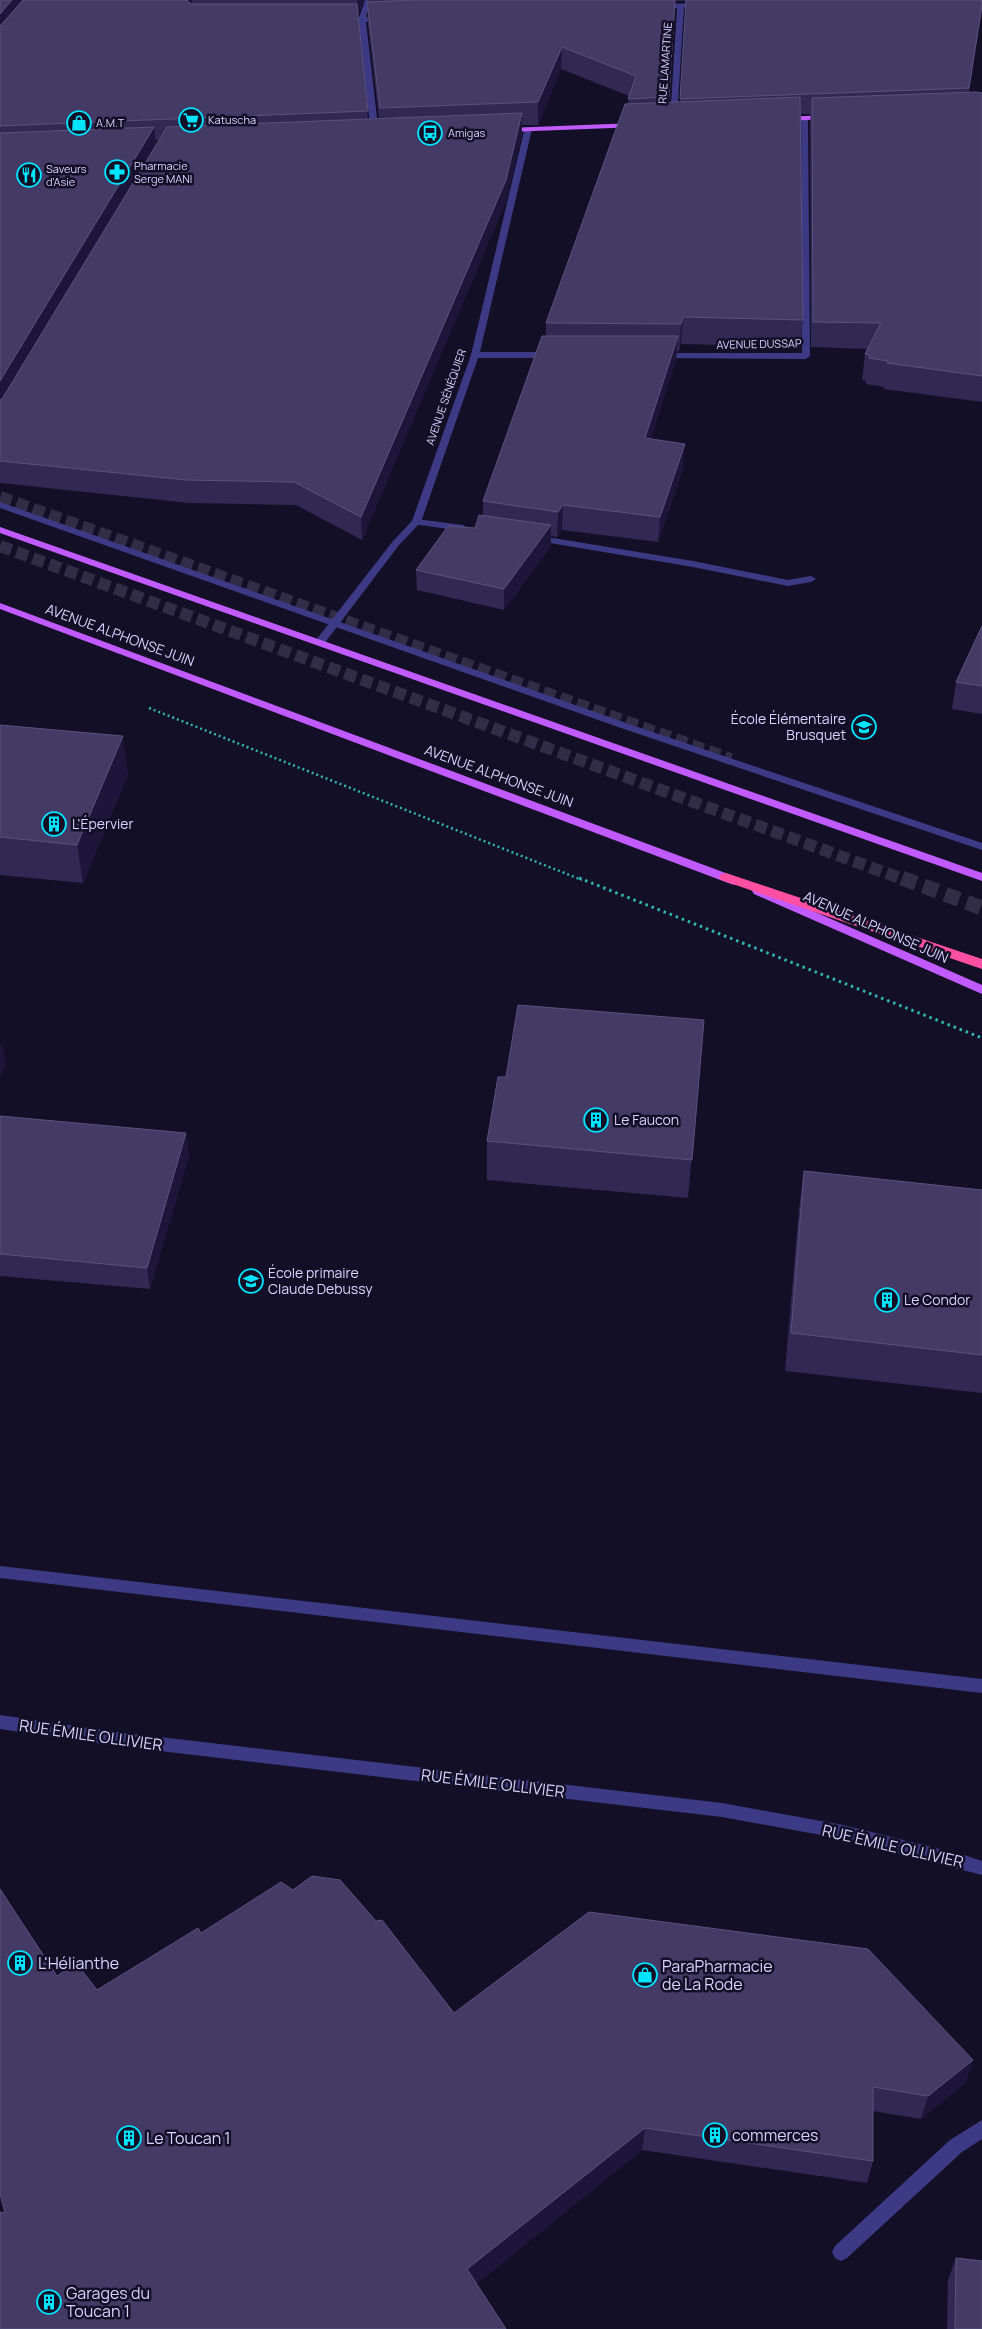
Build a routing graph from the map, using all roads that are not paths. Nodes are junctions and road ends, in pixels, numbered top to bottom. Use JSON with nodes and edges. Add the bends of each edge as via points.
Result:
{"nodes":[{"id":1,"x":368,"y":0,"type":"edge"},
{"id":2,"x":681,"y":5,"type":"junction"},
{"id":3,"x":710,"y":5,"type":"edge"},
{"id":4,"x":651,"y":7,"type":"edge"},
{"id":5,"x":392,"y":19,"type":"edge"},
{"id":6,"x":332,"y":20,"type":"edge"},
{"id":7,"x":362,"y":20,"type":"junction"},
{"id":8,"x":834,"y":116,"type":"edge"},
{"id":9,"x":804,"y":118,"type":"junction"},
{"id":10,"x":776,"y":119,"type":"edge"},
{"id":11,"x":672,"y":123,"type":"junction"},
{"id":12,"x":682,"y":123,"type":"edge"},
{"id":13,"x":644,"y":124,"type":"edge"},
{"id":14,"x":663,"y":124,"type":"edge"},
{"id":15,"x":528,"y":129,"type":"junction"},
{"id":16,"x":499,"y":130,"type":"edge"},
{"id":17,"x":375,"y":135,"type":"junction"},
{"id":18,"x":384,"y":135,"type":"edge"},
{"id":19,"x":366,"y":136,"type":"edge"},
{"id":20,"x":475,"y":355,"type":"junction"},
{"id":21,"x":562,"y":355,"type":"edge"},
{"id":22,"x":650,"y":356,"type":"edge"},
{"id":23,"x":0,"y":505,"type":"edge"},
{"id":24,"x":416,"y":522,"type":"junction"},
{"id":25,"x":0,"y":530,"type":"edge"},
{"id":26,"x":471,"y":530,"type":"edge"},
{"id":27,"x":527,"y":537,"type":"edge"},
{"id":28,"x":811,"y":579,"type":"dead end"},
{"id":29,"x":0,"y":606,"type":"edge"},
{"id":30,"x":335,"y":622,"type":"junction"},
{"id":31,"x":320,"y":642,"type":"junction"},
{"id":32,"x":982,"y":847,"type":"edge"},
{"id":33,"x":726,"y":877,"type":"junction"},
{"id":34,"x":982,"y":877,"type":"edge"},
{"id":35,"x":982,"y":964,"type":"edge"},
{"id":36,"x":982,"y":990,"type":"edge"},
{"id":37,"x":0,"y":1572,"type":"edge"},
{"id":38,"x":982,"y":1686,"type":"edge"},
{"id":39,"x":0,"y":1722,"type":"edge"},
{"id":40,"x":982,"y":1868,"type":"edge"},
{"id":41,"x":982,"y":2129,"type":"edge"},
{"id":42,"x":841,"y":2252,"type":"dead end"}],
"edges":[{"from":1,"to":7,"type":"street"},
{"from":2,"to":3,"type":"street","name":"RUE LAMARTINE"},
{"from":2,"to":4,"type":"street","name":"RUE LAMARTINE"},
{"from":2,"to":11,"type":"street","name":"RUE LAMARTINE"},
{"from":5,"to":7,"type":"street"},
{"from":6,"to":7,"type":"street"},
{"from":7,"to":17,"type":"street"},
{"from":8,"to":9,"type":"main road"},
{"from":9,"to":10,"type":"main road"},
{"from":9,"to":22,"type":"street","name":"AVENUE DUSSAP","via":[[806,356]]},
{"from":11,"to":12,"type":"main road"},
{"from":11,"to":14,"type":"main road"},
{"from":13,"to":15,"type":"main road"},
{"from":15,"to":16,"type":"main road"},
{"from":15,"to":20,"type":"street","name":"AVENUE SÉNÉQUIER"},
{"from":17,"to":18,"type":"main road"},
{"from":17,"to":19,"type":"main road"},
{"from":20,"to":21,"type":"street"},
{"from":20,"to":24,"type":"street","name":"AVENUE SÉNÉQUIER"},
{"from":23,"to":30,"type":"street"},
{"from":24,"to":26,"type":"street"},
{"from":24,"to":30,"type":"street","name":"AVENUE SÉNÉQUIER"},
{"from":25,"to":31,"type":"main road"},
{"from":27,"to":28,"type":"street","via":[[693,564],[788,584]]},
{"from":29,"to":33,"type":"main road","name":"AVENUE ALPHONSE JUIN"},
{"from":30,"to":31,"type":"street","name":"AVENUE SÉNÉQUIER"},
{"from":30,"to":32,"type":"street","via":[[625,726]]},
{"from":31,"to":34,"type":"main road"},
{"from":33,"to":35,"type":"highway"},
{"from":33,"to":36,"type":"main road","name":"AVENUE ALPHONSE JUIN"},
{"from":37,"to":38,"type":"street"},
{"from":39,"to":40,"type":"street","name":"RUE ÉMILE OLLIVIER","via":[[117,1740],[722,1810],[843,1832]]},
{"from":41,"to":42,"type":"street","via":[[956,2146]]}]}
